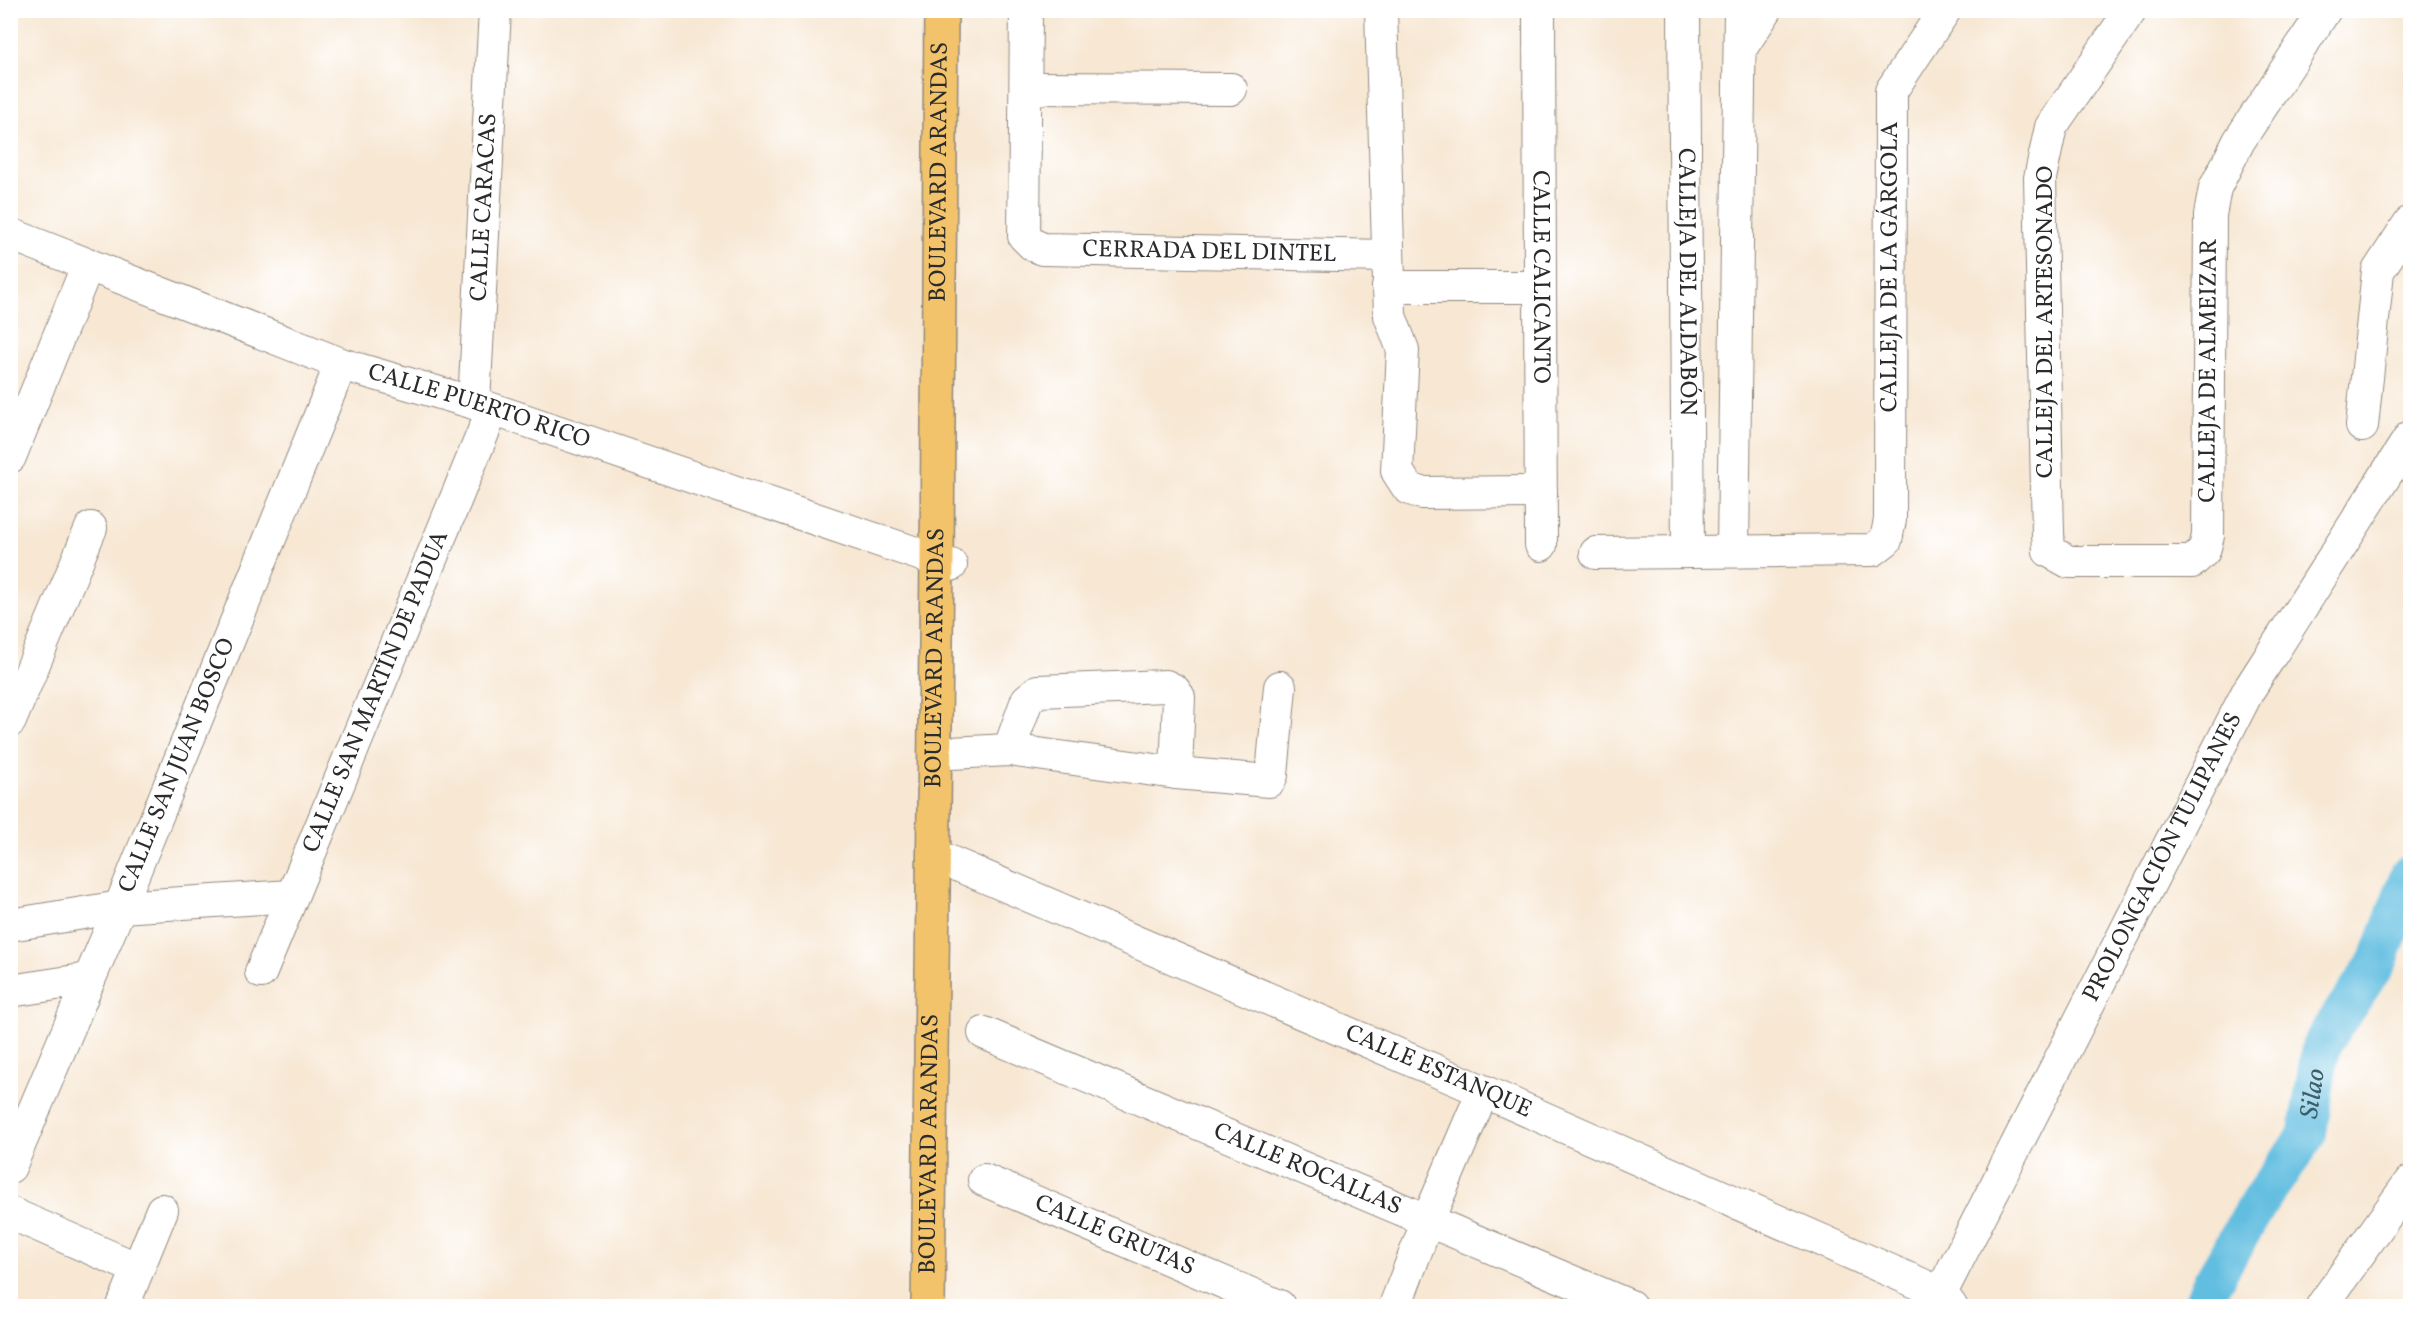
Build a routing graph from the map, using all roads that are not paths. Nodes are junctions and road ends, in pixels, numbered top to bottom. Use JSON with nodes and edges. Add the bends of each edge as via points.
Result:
{"nodes":[{"id":1,"x":495,"y":10,"type":"edge"},
{"id":2,"x":941,"y":10,"type":"edge"},
{"id":3,"x":955,"y":10,"type":"edge"},
{"id":4,"x":1026,"y":10,"type":"edge"},
{"id":5,"x":1381,"y":10,"type":"edge"},
{"id":6,"x":1539,"y":10,"type":"edge"},
{"id":7,"x":1684,"y":10,"type":"edge"},
{"id":8,"x":1740,"y":10,"type":"edge"},
{"id":9,"x":1766,"y":10,"type":"edge"},
{"id":10,"x":1945,"y":10,"type":"edge"},
{"id":11,"x":2131,"y":10,"type":"edge"},
{"id":12,"x":2325,"y":10,"type":"edge"},
{"id":13,"x":1741,"y":48,"type":"junction"},
{"id":14,"x":1026,"y":88,"type":"junction"},
{"id":15,"x":1231,"y":89,"type":"dead end"},
{"id":16,"x":2410,"y":222,"type":"edge"},
{"id":17,"x":10,"y":234,"type":"edge"},
{"id":18,"x":1388,"y":256,"type":"junction"},
{"id":19,"x":88,"y":264,"type":"junction"},
{"id":20,"x":1388,"y":287,"type":"junction"},
{"id":21,"x":1540,"y":287,"type":"junction"},
{"id":22,"x":1686,"y":346,"type":"junction"},
{"id":23,"x":1737,"y":348,"type":"junction"},
{"id":24,"x":341,"y":364,"type":"junction"},
{"id":25,"x":483,"y":407,"type":"junction"},
{"id":26,"x":2362,"y":426,"type":"dead end"},
{"id":27,"x":2410,"y":437,"type":"edge"},
{"id":28,"x":10,"y":457,"type":"edge"},
{"id":29,"x":1540,"y":492,"type":"junction"},
{"id":30,"x":91,"y":528,"type":"dead end"},
{"id":31,"x":1541,"y":545,"type":"dead end"},
{"id":32,"x":1733,"y":551,"type":"junction"},
{"id":33,"x":2204,"y":551,"type":"joint"},
{"id":34,"x":1688,"y":552,"type":"junction"},
{"id":35,"x":1596,"y":553,"type":"dead end"},
{"id":36,"x":944,"y":562,"type":"junction"},
{"id":37,"x":1280,"y":687,"type":"dead end"},
{"id":38,"x":10,"y":721,"type":"edge"},
{"id":39,"x":1009,"y":750,"type":"junction"},
{"id":40,"x":951,"y":753,"type":"junction"},
{"id":41,"x":1176,"y":773,"type":"junction"},
{"id":42,"x":942,"y":858,"type":"junction"},
{"id":43,"x":292,"y":896,"type":"junction"},
{"id":44,"x":120,"y":907,"type":"junction"},
{"id":45,"x":10,"y":925,"type":"edge"},
{"id":46,"x":261,"y":972,"type":"dead end"},
{"id":47,"x":89,"y":979,"type":"junction"},
{"id":48,"x":10,"y":991,"type":"edge"},
{"id":49,"x":984,"y":1033,"type":"dead end"},
{"id":50,"x":1483,"y":1092,"type":"junction"},
{"id":51,"x":10,"y":1167,"type":"edge"},
{"id":52,"x":984,"y":1180,"type":"dead end"},
{"id":53,"x":2410,"y":1182,"type":"edge"},
{"id":54,"x":162,"y":1210,"type":"dead end"},
{"id":55,"x":10,"y":1213,"type":"edge"},
{"id":56,"x":1428,"y":1220,"type":"junction"},
{"id":57,"x":138,"y":1269,"type":"junction"},
{"id":58,"x":1946,"y":1300,"type":"edge"},
{"id":59,"x":123,"y":1306,"type":"edge"},
{"id":60,"x":928,"y":1306,"type":"edge"},
{"id":61,"x":950,"y":1306,"type":"edge"},
{"id":62,"x":1279,"y":1306,"type":"edge"},
{"id":63,"x":1395,"y":1306,"type":"edge"},
{"id":64,"x":1630,"y":1306,"type":"edge"},
{"id":65,"x":2322,"y":1306,"type":"edge"}],
"edges":[{"from":1,"to":25,"type":"street","name":"CALLE CARACAS"},
{"from":2,"to":36,"type":"main road","name":"BOULEVARD ARANDAS"},
{"from":3,"to":36,"type":"main road","name":"BOULEVARD ARANDAS"},
{"from":4,"to":14,"type":"street"},
{"from":5,"to":18,"type":"street"},
{"from":6,"to":21,"type":"street","name":"CALLE CALICANTO"},
{"from":7,"to":22,"type":"street","name":"CALLEJA DEL ALDABÓN"},
{"from":8,"to":13,"type":"street","name":"CALLEJA DEL ALDABÓN"},
{"from":9,"to":13,"type":"street"},
{"from":10,"to":32,"type":"street","name":"CALLEJA DE LA GÁRGOLA","via":[[1891,91],[1890,520],[1886,540],[1873,550]]},
{"from":11,"to":33,"type":"street","name":"CALLEJA DEL ARTESONADO","via":[[2051,127],[2040,178],[2049,551],[2068,562],[2192,562]]},
{"from":12,"to":33,"type":"street","name":"CALLEJA DE ALMEIZAR","via":[[2239,141],[2215,188],[2210,215],[2208,536]]},
{"from":13,"to":23,"type":"street","name":"CALLEJA DEL ALDABÓN"},
{"from":14,"to":15,"type":"street"},
{"from":14,"to":18,"type":"street","name":"CERRADA DEL DINTEL","via":[[1024,236],[1042,249]]},
{"from":16,"to":26,"type":"street","via":[[2378,271]]},
{"from":17,"to":19,"type":"street","name":"CALLE PUERTO RICO"},
{"from":18,"to":20,"type":"street"},
{"from":19,"to":24,"type":"street","name":"CALLE PUERTO RICO"},
{"from":19,"to":28,"type":"street"},
{"from":20,"to":21,"type":"street"},
{"from":20,"to":29,"type":"street","via":[[1390,316],[1403,350],[1397,471],[1408,488],[1421,493]]},
{"from":21,"to":29,"type":"street","name":"CALLE CALICANTO"},
{"from":22,"to":23,"type":"street"},
{"from":22,"to":34,"type":"street","name":"CALLEJA DEL ALDABÓN"},
{"from":23,"to":32,"type":"street","name":"CALLEJA DEL ALDABÓN"},
{"from":24,"to":25,"type":"street","name":"CALLE PUERTO RICO"},
{"from":24,"to":44,"type":"street","name":"CALLE SAN JUAN BOSCO"},
{"from":25,"to":36,"type":"street","name":"CALLE PUERTO RICO"},
{"from":25,"to":43,"type":"street","name":"CALLE SAN MARTÍN DE PADUA"},
{"from":27,"to":58,"type":"street","name":"PROLONGACIÓN TULIPANES","via":[[2248,691]]},
{"from":29,"to":31,"type":"street","name":"CALLE CALICANTO"},
{"from":30,"to":38,"type":"street"},
{"from":32,"to":34,"type":"street"},
{"from":34,"to":35,"type":"street"},
{"from":36,"to":40,"type":"main road","name":"BOULEVARD ARANDAS"},
{"from":36,"to":42,"type":"main road","name":"BOULEVARD ARANDAS"},
{"from":37,"to":41,"type":"street","via":[[1269,781]]},
{"from":39,"to":40,"type":"street"},
{"from":39,"to":41,"type":"street"},
{"from":39,"to":41,"type":"street","via":[[1027,700],[1038,691],[1166,686],[1179,697]]},
{"from":40,"to":42,"type":"main road","name":"BOULEVARD ARANDAS"},
{"from":42,"to":50,"type":"street","name":"CALLE ESTANQUE"},
{"from":42,"to":60,"type":"main road","name":"BOULEVARD ARANDAS"},
{"from":42,"to":61,"type":"main road","name":"BOULEVARD ARANDAS"},
{"from":43,"to":44,"type":"street"},
{"from":43,"to":46,"type":"street","name":"CALLE SAN MARTÍN DE PADUA"},
{"from":44,"to":45,"type":"street"},
{"from":44,"to":47,"type":"street","name":"CALLE SAN JUAN BOSCO"},
{"from":47,"to":48,"type":"street"},
{"from":47,"to":51,"type":"street","name":"CALLE SAN JUAN BOSCO"},
{"from":49,"to":56,"type":"street","name":"CALLE ROCALLAS"},
{"from":50,"to":56,"type":"street"},
{"from":50,"to":58,"type":"street","name":"CALLE ESTANQUE"},
{"from":52,"to":62,"type":"street","name":"CALLE GRUTAS"},
{"from":53,"to":65,"type":"street"},
{"from":54,"to":57,"type":"street"},
{"from":55,"to":57,"type":"street"},
{"from":56,"to":63,"type":"street"},
{"from":56,"to":64,"type":"street","name":"CALLE ROCALLAS"},
{"from":57,"to":59,"type":"street"}]}
